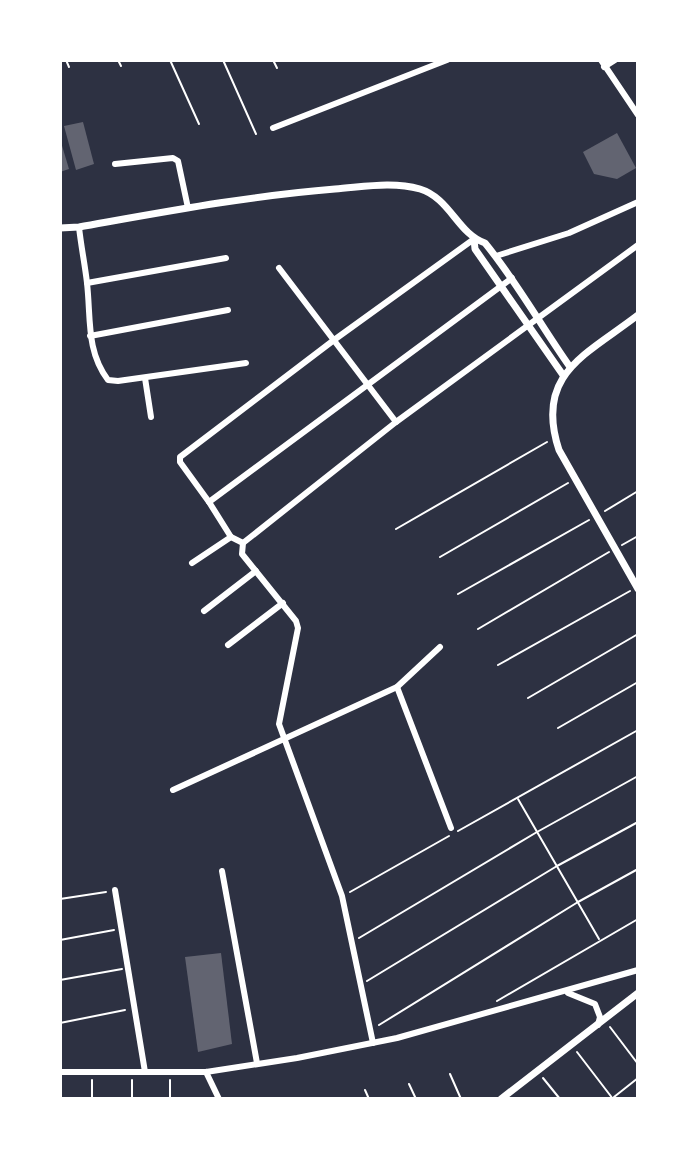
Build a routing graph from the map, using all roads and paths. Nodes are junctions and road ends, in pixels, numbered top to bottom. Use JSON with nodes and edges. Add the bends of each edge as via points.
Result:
{"nodes":[{"id":1,"x":66,"y":60,"type":"edge"},
{"id":2,"x":118,"y":60,"type":"edge"},
{"id":3,"x":170,"y":60,"type":"edge"},
{"id":4,"x":223,"y":60,"type":"edge"},
{"id":5,"x":273,"y":60,"type":"edge"},
{"id":6,"x":447,"y":60,"type":"edge"},
{"id":7,"x":615,"y":60,"type":"edge"},
{"id":8,"x":602,"y":63,"type":"edge"},
{"id":9,"x":121,"y":66,"type":"dead end"},
{"id":10,"x":69,"y":67,"type":"dead end"},
{"id":11,"x":277,"y":68,"type":"dead end"},
{"id":12,"x":638,"y":115,"type":"edge"},
{"id":13,"x":199,"y":124,"type":"dead end"},
{"id":14,"x":273,"y":128,"type":"dead end"},
{"id":15,"x":256,"y":134,"type":"dead end"},
{"id":16,"x":115,"y":164,"type":"dead end"},
{"id":17,"x":638,"y":202,"type":"edge"},
{"id":18,"x":188,"y":208,"type":"junction"},
{"id":19,"x":79,"y":227,"type":"junction"},
{"id":20,"x":60,"y":228,"type":"edge"},
{"id":21,"x":474,"y":239,"type":"junction"},
{"id":22,"x":638,"y":245,"type":"edge"},
{"id":23,"x":496,"y":256,"type":"junction"},
{"id":24,"x":226,"y":258,"type":"dead end"},
{"id":25,"x":279,"y":268,"type":"dead end"},
{"id":26,"x":512,"y":278,"type":"junction"},
{"id":27,"x":87,"y":283,"type":"junction"},
{"id":28,"x":501,"y":286,"type":"junction"},
{"id":29,"x":228,"y":310,"type":"dead end"},
{"id":30,"x":638,"y":315,"type":"edge"},
{"id":31,"x":536,"y":319,"type":"junction"},
{"id":32,"x":528,"y":325,"type":"junction"},
{"id":33,"x":90,"y":336,"type":"junction"},
{"id":34,"x":334,"y":340,"type":"junction"},
{"id":35,"x":246,"y":363,"type":"dead end"},
{"id":36,"x":570,"y":367,"type":"junction"},
{"id":37,"x":563,"y":375,"type":"junction"},
{"id":38,"x":145,"y":378,"type":"junction"},
{"id":39,"x":366,"y":385,"type":"junction"},
{"id":40,"x":151,"y":417,"type":"dead end"},
{"id":41,"x":396,"y":422,"type":"junction"},
{"id":42,"x":555,"y":437,"type":"junction"},
{"id":43,"x":576,"y":479,"type":"junction"},
{"id":44,"x":638,"y":491,"type":"edge"},
{"id":45,"x":209,"y":502,"type":"junction"},
{"id":46,"x":597,"y":515,"type":"junction"},
{"id":47,"x":396,"y":529,"type":"dead end"},
{"id":48,"x":638,"y":536,"type":"edge"},
{"id":49,"x":231,"y":537,"type":"junction"},
{"id":50,"x":243,"y":543,"type":"junction"},
{"id":51,"x":615,"y":549,"type":"junction"},
{"id":52,"x":440,"y":557,"type":"dead end"},
{"id":53,"x":192,"y":563,"type":"dead end"},
{"id":54,"x":256,"y":571,"type":"junction"},
{"id":55,"x":638,"y":588,"type":"edge"},
{"id":56,"x":458,"y":594,"type":"dead end"},
{"id":57,"x":283,"y":603,"type":"junction"},
{"id":58,"x":204,"y":611,"type":"dead end"},
{"id":59,"x":478,"y":629,"type":"dead end"},
{"id":60,"x":638,"y":634,"type":"edge"},
{"id":61,"x":228,"y":645,"type":"dead end"},
{"id":62,"x":440,"y":647,"type":"dead end"},
{"id":63,"x":498,"y":665,"type":"dead end"},
{"id":64,"x":638,"y":682,"type":"edge"},
{"id":65,"x":397,"y":687,"type":"junction"},
{"id":66,"x":528,"y":698,"type":"dead end"},
{"id":67,"x":558,"y":728,"type":"dead end"},
{"id":68,"x":638,"y":730,"type":"edge"},
{"id":69,"x":285,"y":737,"type":"junction"},
{"id":70,"x":638,"y":776,"type":"edge"},
{"id":71,"x":173,"y":790,"type":"dead end"},
{"id":72,"x":517,"y":798,"type":"junction"},
{"id":73,"x":638,"y":822,"type":"edge"},
{"id":74,"x":451,"y":828,"type":"dead end"},
{"id":75,"x":537,"y":832,"type":"junction"},
{"id":76,"x":557,"y":866,"type":"junction"},
{"id":77,"x":638,"y":869,"type":"edge"},
{"id":78,"x":222,"y":871,"type":"dead end"},
{"id":79,"x":115,"y":890,"type":"joint"},
{"id":80,"x":342,"y":896,"type":"junction"},
{"id":81,"x":60,"y":899,"type":"edge"},
{"id":82,"x":578,"y":902,"type":"junction"},
{"id":83,"x":638,"y":919,"type":"edge"},
{"id":84,"x":121,"y":929,"type":"junction"},
{"id":85,"x":60,"y":940,"type":"edge"},
{"id":86,"x":600,"y":940,"type":"junction"},
{"id":87,"x":351,"y":942,"type":"junction"},
{"id":88,"x":128,"y":968,"type":"junction"},
{"id":89,"x":638,"y":970,"type":"edge"},
{"id":90,"x":60,"y":980,"type":"edge"},
{"id":91,"x":361,"y":985,"type":"junction"},
{"id":92,"x":565,"y":992,"type":"junction"},
{"id":93,"x":638,"y":993,"type":"edge"},
{"id":94,"x":489,"y":1006,"type":"dead end"},
{"id":95,"x":134,"y":1008,"type":"junction"},
{"id":96,"x":60,"y":1023,"type":"edge"},
{"id":97,"x":602,"y":1023,"type":"junction"},
{"id":98,"x":370,"y":1031,"type":"junction"},
{"id":99,"x":373,"y":1043,"type":"junction"},
{"id":100,"x":572,"y":1045,"type":"junction"},
{"id":101,"x":257,"y":1063,"type":"junction"},
{"id":102,"x":638,"y":1064,"type":"edge"},
{"id":103,"x":170,"y":1071,"type":"junction"},
{"id":104,"x":538,"y":1071,"type":"junction"},
{"id":105,"x":60,"y":1072,"type":"edge"},
{"id":106,"x":91,"y":1072,"type":"junction"},
{"id":107,"x":132,"y":1072,"type":"junction"},
{"id":108,"x":145,"y":1072,"type":"junction"},
{"id":109,"x":206,"y":1072,"type":"junction"},
{"id":110,"x":450,"y":1074,"type":"dead end"},
{"id":111,"x":638,"y":1078,"type":"edge"},
{"id":112,"x":409,"y":1084,"type":"dead end"},
{"id":113,"x":365,"y":1090,"type":"dead end"},
{"id":114,"x":612,"y":1098,"type":"edge"},
{"id":115,"x":92,"y":1099,"type":"edge"},
{"id":116,"x":132,"y":1099,"type":"edge"},
{"id":117,"x":170,"y":1099,"type":"edge"},
{"id":118,"x":219,"y":1099,"type":"edge"},
{"id":119,"x":369,"y":1099,"type":"edge"},
{"id":120,"x":416,"y":1099,"type":"edge"},
{"id":121,"x":461,"y":1099,"type":"edge"},
{"id":122,"x":501,"y":1099,"type":"edge"},
{"id":123,"x":560,"y":1099,"type":"edge"}],
"edges":[{"from":1,"to":10,"type":"path"},
{"from":2,"to":9,"type":"path"},
{"from":3,"to":13,"type":"path"},
{"from":4,"to":15,"type":"path"},
{"from":5,"to":11,"type":"path"},
{"from":6,"to":14,"type":"street"},
{"from":7,"to":8,"type":"street"},
{"from":8,"to":12,"type":"street"},
{"from":16,"to":18,"type":"street","via":[[178,161]]},
{"from":17,"to":23,"type":"street","via":[[569,233]]},
{"from":18,"to":19,"type":"street"},
{"from":18,"to":21,"type":"street","via":[[391,184],[430,192]]},
{"from":19,"to":20,"type":"street"},
{"from":19,"to":27,"type":"street"},
{"from":21,"to":23,"type":"street"},
{"from":21,"to":28,"type":"street","via":[[475,249]]},
{"from":21,"to":34,"type":"street"},
{"from":22,"to":31,"type":"street"},
{"from":23,"to":26,"type":"street"},
{"from":24,"to":27,"type":"street"},
{"from":25,"to":34,"type":"street"},
{"from":26,"to":28,"type":"street"},
{"from":26,"to":31,"type":"street"},
{"from":27,"to":33,"type":"street"},
{"from":28,"to":32,"type":"street"},
{"from":28,"to":39,"type":"street"},
{"from":29,"to":33,"type":"street"},
{"from":30,"to":36,"type":"street"},
{"from":31,"to":32,"type":"street"},
{"from":31,"to":36,"type":"street"},
{"from":32,"to":37,"type":"street"},
{"from":32,"to":41,"type":"street"},
{"from":33,"to":38,"type":"street","via":[[108,380]]},
{"from":34,"to":39,"type":"street"},
{"from":34,"to":45,"type":"street","via":[[180,457]]},
{"from":35,"to":38,"type":"street"},
{"from":36,"to":37,"type":"street"},
{"from":37,"to":42,"type":"street","via":[[552,407]]},
{"from":38,"to":40,"type":"street"},
{"from":39,"to":41,"type":"street"},
{"from":39,"to":45,"type":"street"},
{"from":41,"to":50,"type":"street"},
{"from":42,"to":43,"type":"street"},
{"from":42,"to":47,"type":"path"},
{"from":43,"to":46,"type":"street"},
{"from":43,"to":52,"type":"path"},
{"from":44,"to":46,"type":"path"},
{"from":45,"to":49,"type":"street"},
{"from":46,"to":51,"type":"street"},
{"from":46,"to":56,"type":"path"},
{"from":48,"to":51,"type":"path"},
{"from":49,"to":50,"type":"street"},
{"from":49,"to":53,"type":"street"},
{"from":50,"to":54,"type":"street","via":[[242,554]]},
{"from":51,"to":55,"type":"street"},
{"from":51,"to":59,"type":"path"},
{"from":54,"to":57,"type":"street"},
{"from":54,"to":58,"type":"street"},
{"from":55,"to":63,"type":"path"},
{"from":57,"to":61,"type":"street"},
{"from":57,"to":69,"type":"street","via":[[298,628],[281,704],[279,724]]},
{"from":60,"to":66,"type":"path"},
{"from":62,"to":65,"type":"street"},
{"from":64,"to":67,"type":"path"},
{"from":65,"to":69,"type":"street"},
{"from":65,"to":74,"type":"street"},
{"from":68,"to":72,"type":"path"},
{"from":69,"to":71,"type":"street"},
{"from":69,"to":80,"type":"street"},
{"from":70,"to":75,"type":"path"},
{"from":72,"to":75,"type":"path"},
{"from":72,"to":80,"type":"path"},
{"from":73,"to":76,"type":"path"},
{"from":75,"to":76,"type":"path"},
{"from":75,"to":87,"type":"path"},
{"from":76,"to":82,"type":"path"},
{"from":76,"to":91,"type":"path"},
{"from":77,"to":82,"type":"path"},
{"from":78,"to":101,"type":"street"},
{"from":79,"to":81,"type":"path"},
{"from":79,"to":84,"type":"street"},
{"from":80,"to":87,"type":"street"},
{"from":82,"to":86,"type":"path"},
{"from":82,"to":98,"type":"path"},
{"from":83,"to":86,"type":"path"},
{"from":84,"to":85,"type":"path"},
{"from":84,"to":88,"type":"street"},
{"from":86,"to":94,"type":"path"},
{"from":87,"to":91,"type":"street"},
{"from":88,"to":90,"type":"path"},
{"from":88,"to":95,"type":"street"},
{"from":89,"to":92,"type":"street"},
{"from":91,"to":98,"type":"street"},
{"from":92,"to":97,"type":"street","via":[[595,1004]]},
{"from":92,"to":99,"type":"street"},
{"from":93,"to":97,"type":"street"},
{"from":95,"to":96,"type":"path"},
{"from":95,"to":108,"type":"street"},
{"from":97,"to":100,"type":"street"},
{"from":97,"to":102,"type":"path"},
{"from":98,"to":99,"type":"street"},
{"from":99,"to":101,"type":"street"},
{"from":100,"to":104,"type":"street"},
{"from":100,"to":114,"type":"path"},
{"from":101,"to":109,"type":"street"},
{"from":103,"to":108,"type":"street"},
{"from":103,"to":109,"type":"street"},
{"from":103,"to":117,"type":"path"},
{"from":104,"to":122,"type":"street"},
{"from":104,"to":123,"type":"path"},
{"from":105,"to":106,"type":"street"},
{"from":106,"to":107,"type":"street"},
{"from":106,"to":115,"type":"path"},
{"from":107,"to":108,"type":"street"},
{"from":107,"to":116,"type":"path"},
{"from":109,"to":118,"type":"street"},
{"from":110,"to":121,"type":"path"},
{"from":111,"to":114,"type":"path"},
{"from":112,"to":120,"type":"path"},
{"from":113,"to":119,"type":"path"}]}
